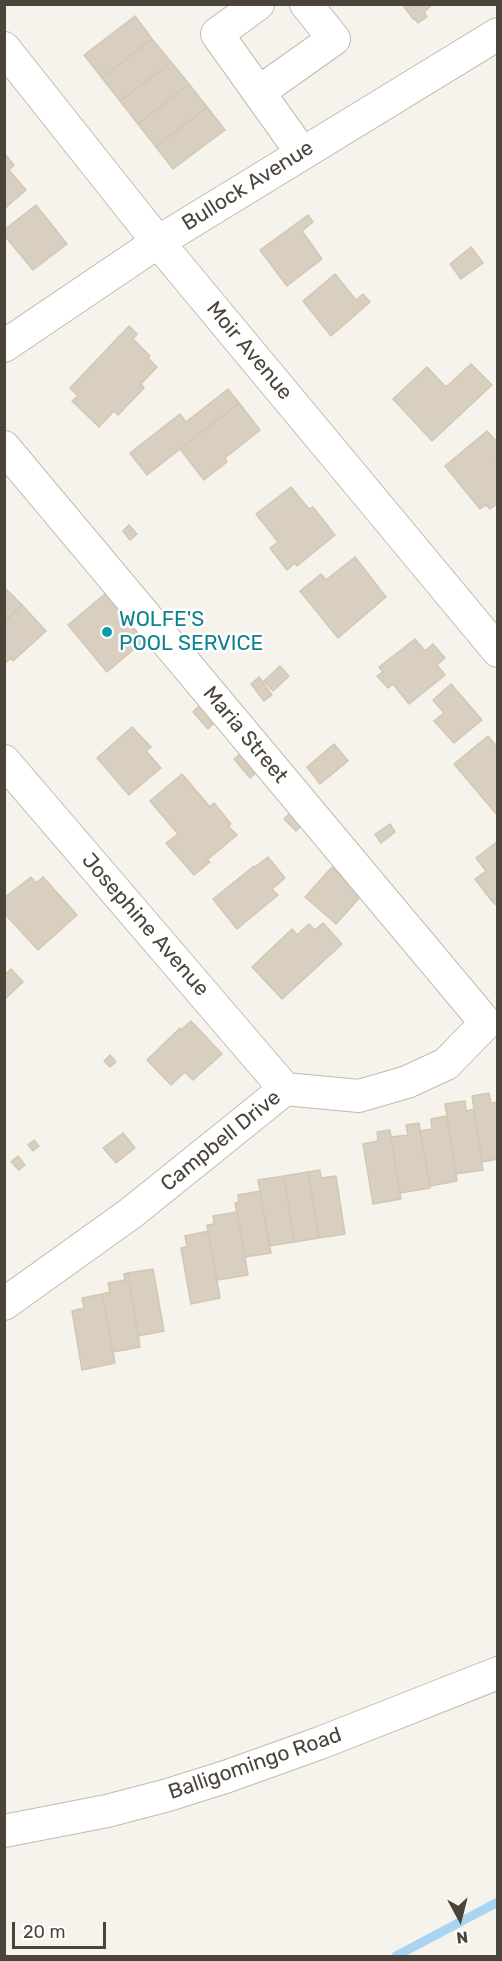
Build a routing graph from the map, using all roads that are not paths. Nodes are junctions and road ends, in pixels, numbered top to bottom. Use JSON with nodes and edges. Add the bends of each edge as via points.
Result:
{"nodes":[{"id":1,"x":258,"y":4,"type":"edge"},
{"id":2,"x":306,"y":4,"type":"edge"},
{"id":3,"x":498,"y":34,"type":"edge"},
{"id":4,"x":4,"y":48,"type":"edge"},
{"id":5,"x":259,"y":92,"type":"junction"},
{"id":6,"x":302,"y":153,"type":"junction"},
{"id":7,"x":158,"y":242,"type":"junction"},
{"id":8,"x":4,"y":346,"type":"edge"},
{"id":9,"x":4,"y":447,"type":"edge"},
{"id":10,"x":498,"y":651,"type":"edge"},
{"id":11,"x":4,"y":761,"type":"edge"},
{"id":12,"x":486,"y":1023,"type":"joint"},
{"id":13,"x":285,"y":1089,"type":"junction"},
{"id":14,"x":4,"y":1304,"type":"edge"},
{"id":15,"x":498,"y":1673,"type":"edge"},
{"id":16,"x":4,"y":1831,"type":"edge"}],
"edges":[{"from":1,"to":5,"type":"street","via":[[217,34]]},
{"from":2,"to":5,"type":"street","via":[[334,39]]},
{"from":3,"to":6,"type":"street","name":"Bullock Avenue"},
{"from":4,"to":7,"type":"street","name":"Moir Avenue"},
{"from":5,"to":6,"type":"street"},
{"from":6,"to":7,"type":"street","name":"Bullock Avenue"},
{"from":7,"to":8,"type":"street","name":"Bullock Avenue"},
{"from":7,"to":10,"type":"street","name":"Moir Avenue"},
{"from":9,"to":12,"type":"street","name":"Maria Street"},
{"from":11,"to":13,"type":"street","name":"Josephine Avenue"},
{"from":12,"to":13,"type":"street","name":"Campbell Drive","via":[[446,1064],[407,1082],[359,1096]]},
{"from":13,"to":14,"type":"street","name":"Campbell Drive","via":[[131,1214]]},
{"from":15,"to":16,"type":"street","name":"Balligomingo Road","via":[[228,1776],[107,1811]]}]}
